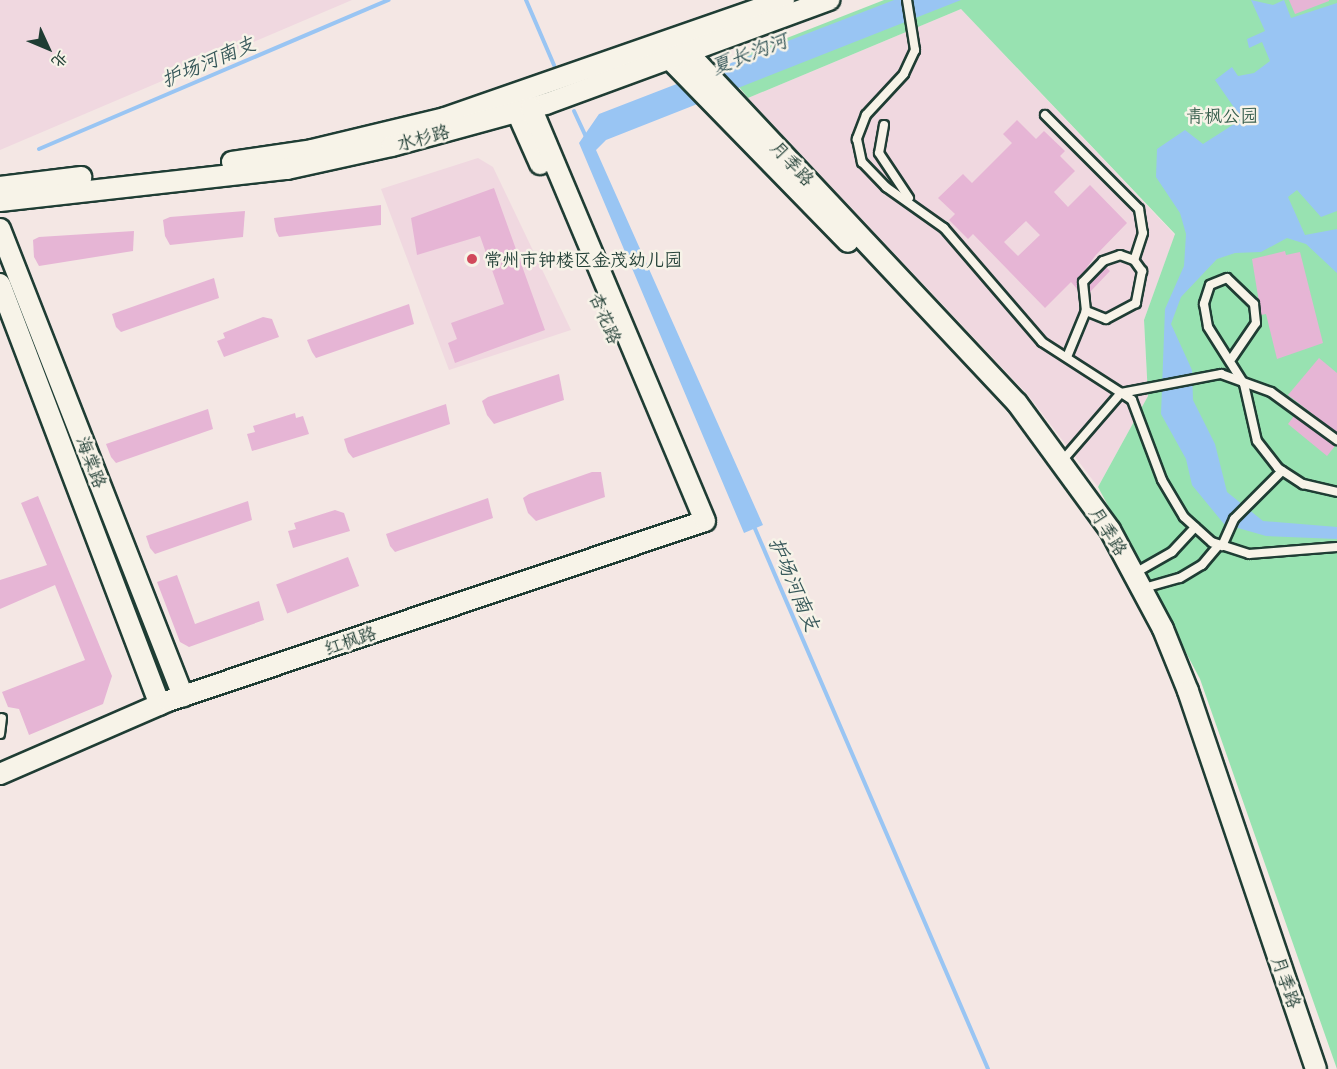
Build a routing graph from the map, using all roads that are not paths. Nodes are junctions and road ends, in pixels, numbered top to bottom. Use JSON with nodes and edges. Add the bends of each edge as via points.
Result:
{"nodes":[{"id":1,"x":784,"y":0,"type":"edge"},
{"id":2,"x":829,"y":0,"type":"edge"},
{"id":3,"x":907,"y":0,"type":"edge"},
{"id":4,"x":673,"y":50,"type":"junction"},
{"id":5,"x":721,"y":99,"type":"junction"},
{"id":6,"x":524,"y":110,"type":"junction"},
{"id":7,"x":1045,"y":115,"type":"dead end"},
{"id":8,"x":884,"y":125,"type":"dead end"},
{"id":9,"x":0,"y":187,"type":"edge"},
{"id":10,"x":0,"y":201,"type":"edge"},
{"id":11,"x":914,"y":204,"type":"junction"},
{"id":12,"x":0,"y":229,"type":"edge"},
{"id":13,"x":1134,"y":260,"type":"junction"},
{"id":14,"x":0,"y":284,"type":"edge"},
{"id":15,"x":1086,"y":311,"type":"junction"},
{"id":16,"x":1067,"y":357,"type":"junction"},
{"id":17,"x":1232,"y":358,"type":"junction"},
{"id":18,"x":1244,"y":384,"type":"junction"},
{"id":19,"x":1121,"y":393,"type":"junction"},
{"id":20,"x":1337,"y":440,"type":"edge"},
{"id":21,"x":1062,"y":461,"type":"junction"},
{"id":22,"x":1282,"y":471,"type":"junction"},
{"id":23,"x":1337,"y":492,"type":"edge"},
{"id":24,"x":697,"y":516,"type":"joint"},
{"id":25,"x":1195,"y":527,"type":"junction"},
{"id":26,"x":1220,"y":545,"type":"junction"},
{"id":27,"x":1337,"y":547,"type":"edge"},
{"id":28,"x":1139,"y":581,"type":"junction"},
{"id":29,"x":181,"y":691,"type":"junction"},
{"id":30,"x":158,"y":700,"type":"junction"},
{"id":31,"x":2,"y":718,"type":"dead end"},
{"id":32,"x":0,"y":734,"type":"edge"},
{"id":33,"x":0,"y":761,"type":"edge"},
{"id":34,"x":0,"y":774,"type":"edge"},
{"id":35,"x":1303,"y":1069,"type":"edge"},
{"id":36,"x":1316,"y":1069,"type":"edge"}],
"edges":[{"from":1,"to":4,"type":"street","name":"水杉路"},
{"from":2,"to":4,"type":"street","name":"水杉路"},
{"from":3,"to":11,"type":"lane","via":[[915,24],[915,50],[904,74],[866,116],[856,139],[862,162]]},
{"from":4,"to":5,"type":"street"},
{"from":4,"to":6,"type":"street","name":"水杉路"},
{"from":4,"to":9,"type":"street","name":"水杉路","via":[[445,118],[312,150]]},
{"from":5,"to":21,"type":"street","name":"月季路","via":[[978,360]]},
{"from":5,"to":35,"type":"street","name":"月季路","via":[[1008,410],[1100,537],[1133,594],[1177,696]]},
{"from":6,"to":10,"type":"street","name":"水杉路","via":[[287,169]]},
{"from":6,"to":24,"type":"street","name":"杏花路"},
{"from":7,"to":13,"type":"lane","via":[[1139,209],[1143,232]]},
{"from":8,"to":11,"type":"lane","via":[[879,153]]},
{"from":11,"to":16,"type":"lane","via":[[981,264],[1042,342]]},
{"from":12,"to":29,"type":"street","name":"海棠路"},
{"from":13,"to":15,"type":"lane","via":[[1120,255],[1104,261],[1083,282]]},
{"from":13,"to":15,"type":"lane","via":[[1142,271],[1136,303],[1106,319]]},
{"from":14,"to":30,"type":"street","name":"海棠路"},
{"from":15,"to":16,"type":"lane"},
{"from":16,"to":19,"type":"lane"},
{"from":17,"to":17,"type":"lane","via":[[1256,323],[1254,304],[1227,278],[1210,285],[1204,304],[1208,327]]},
{"from":17,"to":18,"type":"lane"},
{"from":18,"to":19,"type":"lane","via":[[1221,374]]},
{"from":18,"to":20,"type":"lane","via":[[1271,392]]},
{"from":18,"to":22,"type":"lane","via":[[1257,441]]},
{"from":19,"to":21,"type":"lane"},
{"from":19,"to":25,"type":"lane","via":[[1142,416],[1162,480]]},
{"from":21,"to":28,"type":"street","name":"月季路"},
{"from":22,"to":23,"type":"lane","via":[[1303,484]]},
{"from":22,"to":26,"type":"lane","via":[[1234,519]]},
{"from":24,"to":29,"type":"street","name":"红枫路"},
{"from":25,"to":26,"type":"lane"},
{"from":25,"to":28,"type":"lane"},
{"from":26,"to":27,"type":"lane","via":[[1249,554]]},
{"from":26,"to":28,"type":"lane","via":[[1195,569]]},
{"from":28,"to":36,"type":"street","name":"月季路","via":[[1188,692]]},
{"from":29,"to":30,"type":"street","name":"红枫路"},
{"from":30,"to":33,"type":"street","name":"红枫路"},
{"from":30,"to":34,"type":"street","name":"红枫路"},
{"from":31,"to":32,"type":"lane"}]}
